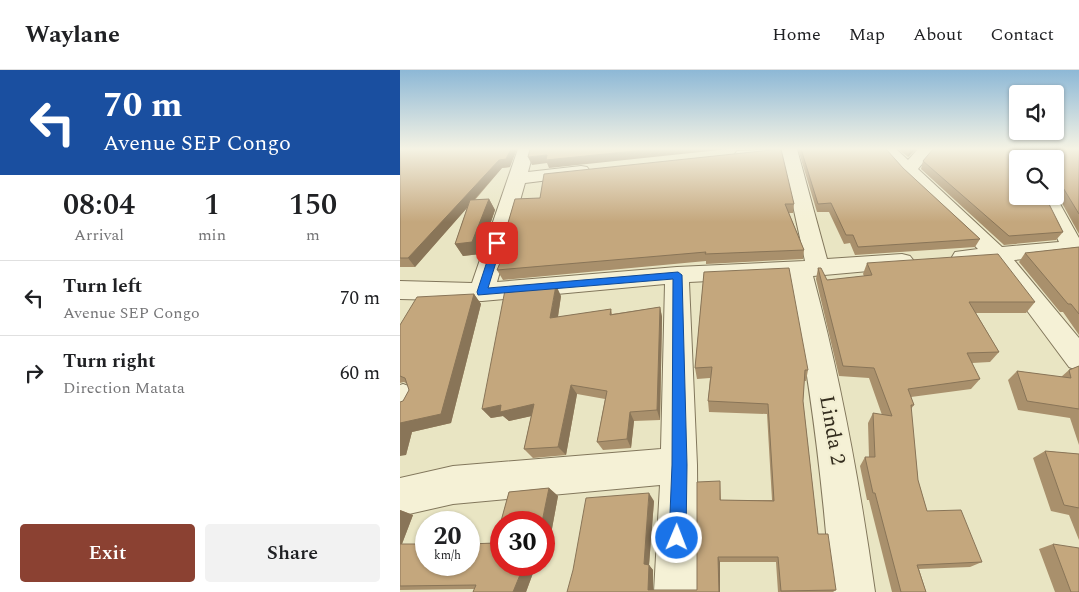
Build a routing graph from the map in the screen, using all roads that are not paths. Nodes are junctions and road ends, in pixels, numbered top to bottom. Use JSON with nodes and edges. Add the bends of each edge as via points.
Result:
{"nodes":[{"id":1,"x":519,"y":173,"type":"edge"},
{"id":2,"x":558,"y":173,"type":"edge"},
{"id":3,"x":794,"y":173,"type":"edge"},
{"id":4,"x":911,"y":173,"type":"edge"},
{"id":5,"x":518,"y":178,"type":"junction"},
{"id":6,"x":1051,"y":205,"type":"edge"},
{"id":7,"x":1076,"y":247,"type":"edge"},
{"id":8,"x":998,"y":255,"type":"junction"},
{"id":9,"x":809,"y":268,"type":"junction"},
{"id":10,"x":678,"y":275,"type":"junction"},
{"id":11,"x":400,"y":290,"type":"edge"},
{"id":12,"x":482,"y":292,"type":"junction"},
{"id":13,"x":1079,"y":359,"type":"edge"},
{"id":14,"x":679,"y":465,"type":"junction"},
{"id":15,"x":400,"y":497,"type":"edge"},
{"id":16,"x":676,"y":592,"type":"edge"},
{"id":17,"x":854,"y":592,"type":"edge"}],
"edges":[{"from":1,"to":5,"type":"street"},
{"from":2,"to":5,"type":"street"},
{"from":3,"to":9,"type":"street","name":"Linda 2"},
{"from":4,"to":8,"type":"street"},
{"from":5,"to":12,"type":"street"},
{"from":6,"to":7,"type":"street"},
{"from":7,"to":8,"type":"street"},
{"from":8,"to":9,"type":"street"},
{"from":8,"to":13,"type":"street"},
{"from":9,"to":10,"type":"street"},
{"from":9,"to":17,"type":"street","name":"Linda 2","via":[[842,483]]},
{"from":10,"to":12,"type":"street"},
{"from":10,"to":14,"type":"street"},
{"from":11,"to":12,"type":"street"},
{"from":14,"to":15,"type":"street","via":[[453,485]]},
{"from":14,"to":16,"type":"street"}]}
